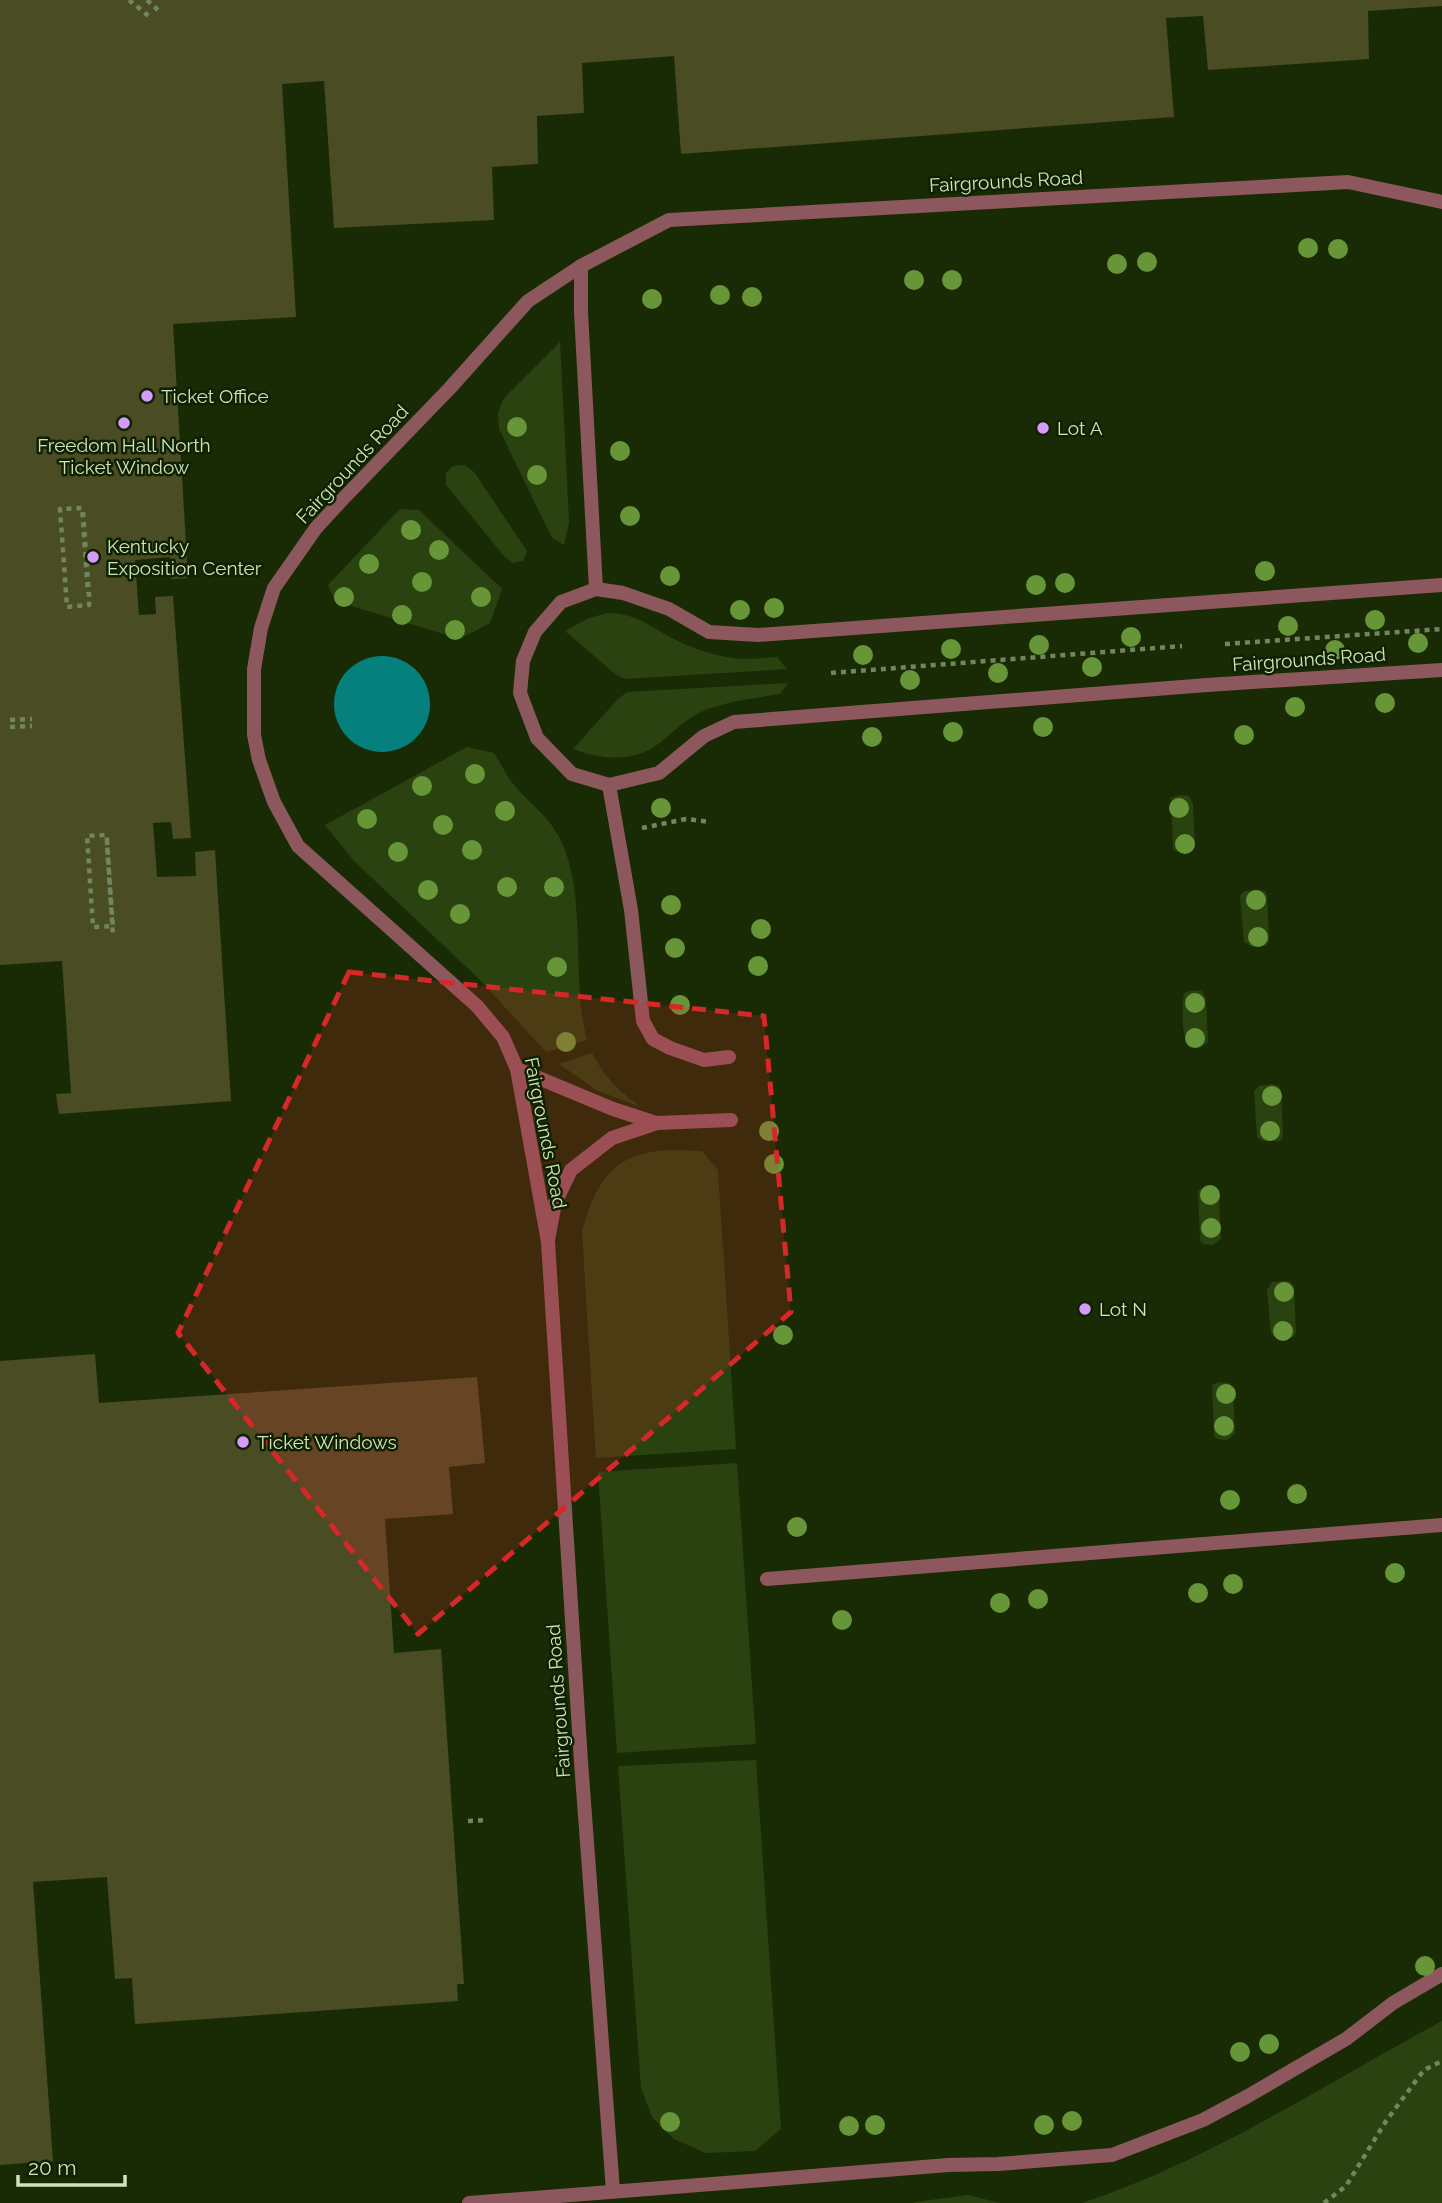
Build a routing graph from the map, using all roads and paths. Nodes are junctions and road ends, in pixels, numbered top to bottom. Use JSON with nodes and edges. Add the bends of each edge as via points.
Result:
{"nodes":[{"id":1,"x":129,"y":0,"type":"edge"},
{"id":2,"x":147,"y":0,"type":"edge"},
{"id":3,"x":158,"y":10,"type":"dead end"},
{"id":4,"x":151,"y":18,"type":"dead end"},
{"id":5,"x":1442,"y":202,"type":"edge"},
{"id":6,"x":582,"y":266,"type":"junction"},
{"id":7,"x":83,"y":512,"type":"dead end"},
{"id":8,"x":1442,"y":585,"type":"edge"},
{"id":9,"x":596,"y":589,"type":"junction"},
{"id":10,"x":88,"y":593,"type":"dead end"},
{"id":11,"x":1442,"y":629,"type":"edge"},
{"id":12,"x":1224,"y":644,"type":"dead end"},
{"id":13,"x":1182,"y":646,"type":"dead end"},
{"id":14,"x":1442,"y":670,"type":"edge"},
{"id":15,"x":831,"y":673,"type":"dead end"},
{"id":16,"x":32,"y":719,"type":"dead end"},
{"id":17,"x":10,"y":720,"type":"dead end"},
{"id":18,"x":32,"y":726,"type":"dead end"},
{"id":19,"x":10,"y":727,"type":"dead end"},
{"id":20,"x":609,"y":785,"type":"junction"},
{"id":21,"x":711,"y":822,"type":"dead end"},
{"id":22,"x":641,"y":828,"type":"dead end"},
{"id":23,"x":107,"y":841,"type":"dead end"},
{"id":24,"x":113,"y":936,"type":"dead end"},
{"id":25,"x":729,"y":1057,"type":"dead end"},
{"id":26,"x":517,"y":1069,"type":"junction"},
{"id":27,"x":732,"y":1120,"type":"dead end"},
{"id":28,"x":657,"y":1123,"type":"junction"},
{"id":29,"x":548,"y":1242,"type":"junction"},
{"id":30,"x":1442,"y":1525,"type":"edge"},
{"id":31,"x":767,"y":1579,"type":"dead end"},
{"id":32,"x":486,"y":1820,"type":"dead end"},
{"id":33,"x":468,"y":1821,"type":"dead end"},
{"id":34,"x":1442,"y":1974,"type":"edge"},
{"id":35,"x":1442,"y":2061,"type":"edge"},
{"id":36,"x":612,"y":2191,"type":"junction"},
{"id":37,"x":469,"y":2203,"type":"edge"},
{"id":38,"x":1324,"y":2203,"type":"edge"}],
"edges":[{"from":1,"to":4,"type":"path"},
{"from":2,"to":3,"type":"path"},
{"from":5,"to":6,"type":"street","name":"Fairgrounds Road","via":[[1348,182],[681,219],[669,220]]},
{"from":6,"to":9,"type":"street"},
{"from":6,"to":26,"type":"street","name":"Fairgrounds Road","via":[[528,301],[316,528],[274,588],[254,669],[254,735],[259,760],[274,802],[298,846],[477,1006],[503,1037]]},
{"from":7,"to":10,"type":"path","via":[[89,605],[67,607],[60,509],[82,508]]},
{"from":8,"to":9,"type":"street","via":[[758,635],[709,632],[669,609]]},
{"from":9,"to":20,"type":"street","via":[[561,602],[536,632],[523,661],[520,693],[537,738],[572,774]]},
{"from":11,"to":12,"type":"path"},
{"from":13,"to":15,"type":"path"},
{"from":14,"to":20,"type":"street","name":"Fairgrounds Road","via":[[734,722],[704,736],[659,773]]},
{"from":16,"to":17,"type":"path"},
{"from":18,"to":19,"type":"path"},
{"from":20,"to":25,"type":"street","via":[[631,910],[643,1021],[653,1039],[670,1048],[704,1060]]},
{"from":21,"to":22,"type":"path","via":[[687,819]]},
{"from":23,"to":24,"type":"path","via":[[109,866],[110,878],[110,891],[113,926],[93,928],[87,836],[107,835],[107,845],[109,871]]},
{"from":26,"to":28,"type":"street"},
{"from":26,"to":29,"type":"street","name":"Fairgrounds Road"},
{"from":27,"to":28,"type":"street"},
{"from":28,"to":29,"type":"street","via":[[612,1138],[571,1170],[555,1203]]},
{"from":29,"to":36,"type":"street","name":"Fairgrounds Road"},
{"from":30,"to":31,"type":"street"},
{"from":32,"to":33,"type":"path"},
{"from":34,"to":36,"type":"street","via":[[1346,2039],[1248,2096],[1203,2120],[1112,2155]]},
{"from":35,"to":38,"type":"path","via":[[1424,2070],[1346,2186]]},
{"from":36,"to":37,"type":"street"}]}
